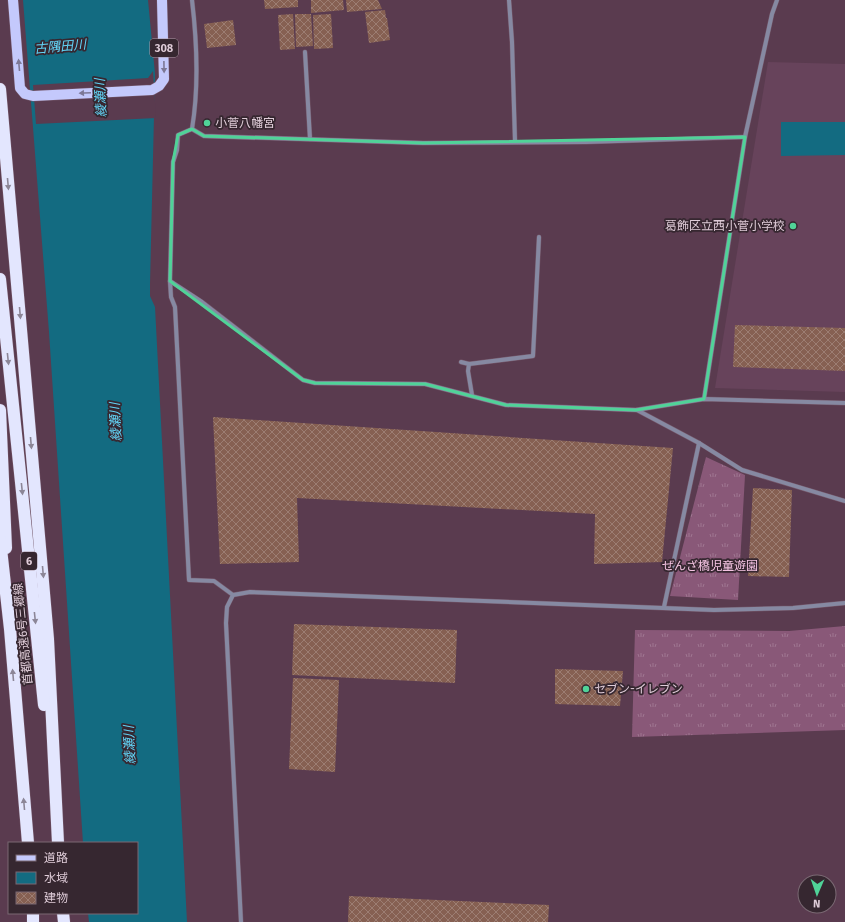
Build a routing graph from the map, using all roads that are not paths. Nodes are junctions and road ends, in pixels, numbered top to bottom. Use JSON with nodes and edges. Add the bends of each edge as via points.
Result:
{"nodes":[{"id":1,"x":13,"y":0,"type":"edge"},
{"id":2,"x":162,"y":0,"type":"edge"},
{"id":3,"x":192,"y":0,"type":"edge"},
{"id":4,"x":509,"y":0,"type":"edge"},
{"id":5,"x":777,"y":0,"type":"edge"},
{"id":6,"x":305,"y":52,"type":"dead end"},
{"id":7,"x":0,"y":89,"type":"edge"},
{"id":8,"x":192,"y":129,"type":"junction"},
{"id":9,"x":745,"y":137,"type":"junction"},
{"id":10,"x":310,"y":138,"type":"junction"},
{"id":11,"x":515,"y":142,"type":"junction"},
{"id":12,"x":539,"y":237,"type":"dead end"},
{"id":13,"x":0,"y":279,"type":"edge"},
{"id":14,"x":170,"y":281,"type":"junction"},
{"id":15,"x":461,"y":362,"type":"dead end"},
{"id":16,"x":469,"y":364,"type":"junction"},
{"id":17,"x":472,"y":395,"type":"junction"},
{"id":18,"x":704,"y":399,"type":"junction"},
{"id":19,"x":845,"y":403,"type":"edge"},
{"id":20,"x":0,"y":410,"type":"edge"},
{"id":21,"x":636,"y":410,"type":"junction"},
{"id":22,"x":699,"y":442,"type":"junction"},
{"id":23,"x":845,"y":501,"type":"edge"},
{"id":24,"x":0,"y":540,"type":"edge"},
{"id":25,"x":233,"y":595,"type":"junction"},
{"id":26,"x":845,"y":603,"type":"edge"},
{"id":27,"x":664,"y":607,"type":"junction"},
{"id":28,"x":10,"y":629,"type":"junction"},
{"id":29,"x":28,"y":842,"type":"edge"},
{"id":30,"x":58,"y":842,"type":"edge"},
{"id":31,"x":58,"y":842,"type":"edge"},
{"id":32,"x":241,"y":922,"type":"edge"}],
"edges":[{"from":2,"to":1,"type":"main road","number":"308","one_way":true,"via":[[164,79],[159,86],[152,90],[33,96],[25,94],[20,88]]},
{"from":3,"to":8,"type":"street","via":[[196,96]]},
{"from":4,"to":11,"type":"street"},
{"from":5,"to":9,"type":"street"},
{"from":6,"to":10,"type":"street"},
{"from":7,"to":30,"type":"highway","one_way":true,"via":[[48,639]]},
{"from":8,"to":10,"type":"street","via":[[204,136]]},
{"from":8,"to":14,"type":"street","via":[[178,135],[173,162]]},
{"from":9,"to":11,"type":"street"},
{"from":9,"to":18,"type":"street"},
{"from":10,"to":11,"type":"street","via":[[407,143]]},
{"from":12,"to":16,"type":"street","via":[[533,356]]},
{"from":13,"to":31,"type":"highway","name":"首都高速6号三郷線","number":"6","one_way":true},
{"from":14,"to":17,"type":"street","via":[[202,302],[303,380],[315,383],[425,384]]},
{"from":14,"to":25,"type":"street","via":[[171,297],[175,307],[189,580],[214,581]]},
{"from":15,"to":16,"type":"street"},
{"from":16,"to":17,"type":"street"},
{"from":17,"to":21,"type":"street","via":[[506,405]]},
{"from":18,"to":19,"type":"street"},
{"from":18,"to":21,"type":"street"},
{"from":20,"to":28,"type":"highway"},
{"from":21,"to":22,"type":"street"},
{"from":22,"to":23,"type":"street","via":[[742,470]]},
{"from":22,"to":27,"type":"street"},
{"from":24,"to":28,"type":"highway","name":"首都高速6号三郷線","number":"6"},
{"from":25,"to":27,"type":"street","via":[[250,592]]},
{"from":25,"to":32,"type":"street","via":[[227,607],[226,623]]},
{"from":26,"to":27,"type":"street","via":[[714,610]]},
{"from":29,"to":28,"type":"highway","name":"首都高速6号三郷線","number":"6","one_way":true}]}
